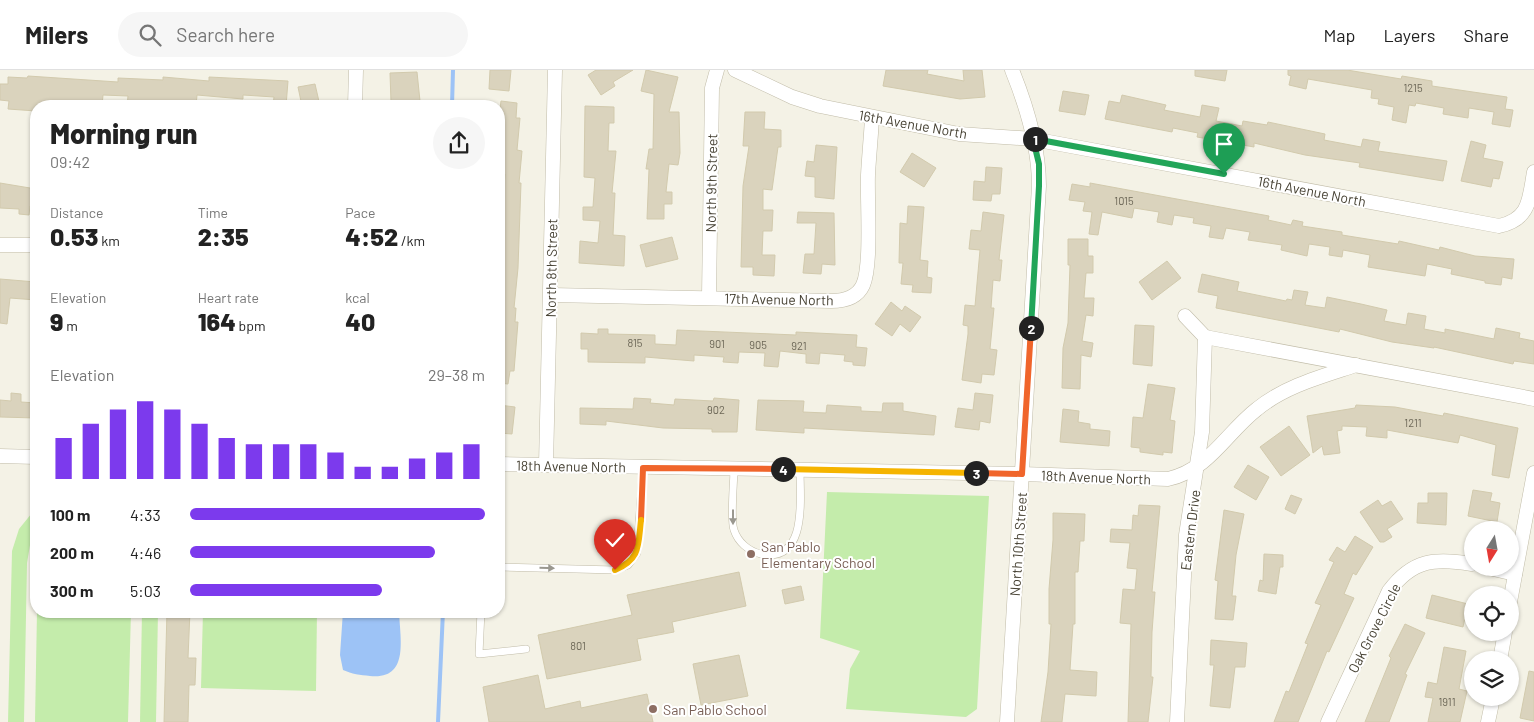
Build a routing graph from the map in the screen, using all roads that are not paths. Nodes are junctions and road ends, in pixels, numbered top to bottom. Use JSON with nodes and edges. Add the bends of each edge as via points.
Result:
{"nodes":[{"id":1,"x":356,"y":70,"type":"edge"},
{"id":2,"x":555,"y":70,"type":"edge"},
{"id":3,"x":717,"y":70,"type":"edge"},
{"id":4,"x":735,"y":70,"type":"edge"},
{"id":5,"x":1012,"y":70,"type":"edge"},
{"id":6,"x":355,"y":100,"type":"edge"},
{"id":7,"x":872,"y":118,"type":"junction"},
{"id":8,"x":1033,"y":139,"type":"junction"},
{"id":9,"x":1534,"y":172,"type":"edge"},
{"id":10,"x":0,"y":245,"type":"edge"},
{"id":11,"x":30,"y":245,"type":"edge"},
{"id":12,"x":551,"y":295,"type":"junction"},
{"id":13,"x":709,"y":297,"type":"junction"},
{"id":14,"x":1185,"y":316,"type":"dead end"},
{"id":15,"x":1205,"y":337,"type":"junction"},
{"id":16,"x":1356,"y":365,"type":"junction"},
{"id":17,"x":1534,"y":399,"type":"edge"},
{"id":18,"x":0,"y":456,"type":"edge"},
{"id":19,"x":30,"y":457,"type":"edge"},
{"id":20,"x":505,"y":464,"type":"edge"},
{"id":21,"x":546,"y":465,"type":"junction"},
{"id":22,"x":643,"y":468,"type":"junction"},
{"id":23,"x":734,"y":468,"type":"junction"},
{"id":24,"x":1198,"y":468,"type":"junction"},
{"id":25,"x":800,"y":470,"type":"junction"},
{"id":26,"x":1534,"y":473,"type":"edge"},
{"id":27,"x":1022,"y":474,"type":"junction"},
{"id":28,"x":1519,"y":553,"type":"edge"},
{"id":29,"x":1464,"y":563,"type":"edge"},
{"id":30,"x":505,"y":567,"type":"edge"},
{"id":31,"x":480,"y":618,"type":"edge"},
{"id":32,"x":526,"y":649,"type":"dead end"},
{"id":33,"x":1491,"y":706,"type":"edge"},
{"id":34,"x":1006,"y":722,"type":"edge"},
{"id":35,"x":1177,"y":722,"type":"edge"},
{"id":36,"x":1328,"y":722,"type":"edge"},
{"id":37,"x":1488,"y":722,"type":"edge"}],
"edges":[{"from":1,"to":6,"type":"street"},
{"from":2,"to":12,"type":"street","name":"North 8th Street"},
{"from":3,"to":13,"type":"street","name":"North 9th Street","via":[[712,88]]},
{"from":4,"to":7,"type":"street","name":"16th Avenue North","via":[[792,97]]},
{"from":5,"to":8,"type":"street","name":"North 10th Street"},
{"from":7,"to":8,"type":"street","name":"16th Avenue North","via":[[959,134]]},
{"from":7,"to":13,"type":"street","name":"17th Avenue North","via":[[867,267],[863,286],[854,296],[830,302]]},
{"from":8,"to":9,"type":"street","name":"16th Avenue North","via":[[1499,226],[1520,219],[1526,210]]},
{"from":8,"to":27,"type":"street","name":"North 10th Street","via":[[1039,164],[1039,186]]},
{"from":10,"to":11,"type":"street"},
{"from":12,"to":13,"type":"street","name":"17th Avenue North"},
{"from":12,"to":21,"type":"street","name":"North 8th Street"},
{"from":14,"to":15,"type":"street"},
{"from":15,"to":16,"type":"street"},
{"from":15,"to":24,"type":"street","name":"Eastern Drive"},
{"from":16,"to":17,"type":"street"},
{"from":16,"to":24,"type":"street","name":"18th Avenue North","via":[[1278,395],[1257,408]]},
{"from":18,"to":19,"type":"street"},
{"from":20,"to":21,"type":"street","name":"18th Avenue North"},
{"from":21,"to":22,"type":"street","name":"18th Avenue North"},
{"from":22,"to":23,"type":"street","name":"18th Avenue North"},
{"from":30,"to":22,"type":"lane","one_way":true,"via":[[615,570],[628,565],[637,553]]},
{"from":23,"to":25,"type":"street","name":"18th Avenue North"},
{"from":23,"to":25,"type":"lane","one_way":true,"via":[[733,528],[743,546],[759,554],[774,555],[787,550],[799,525]]},
{"from":24,"to":27,"type":"street","name":"18th Avenue North","via":[[1168,479]]},
{"from":24,"to":35,"type":"street","name":"Eastern Drive","via":[[1186,535]]},
{"from":25,"to":27,"type":"street","name":"18th Avenue North"},
{"from":26,"to":28,"type":"street"},
{"from":27,"to":34,"type":"street","name":"North 10th Street"},
{"from":29,"to":36,"type":"street","name":"Oak Grove Circle","via":[[1426,562],[1412,567],[1399,578],[1389,591]]},
{"from":31,"to":32,"type":"lane","via":[[480,654]]},
{"from":33,"to":37,"type":"street"}]}
